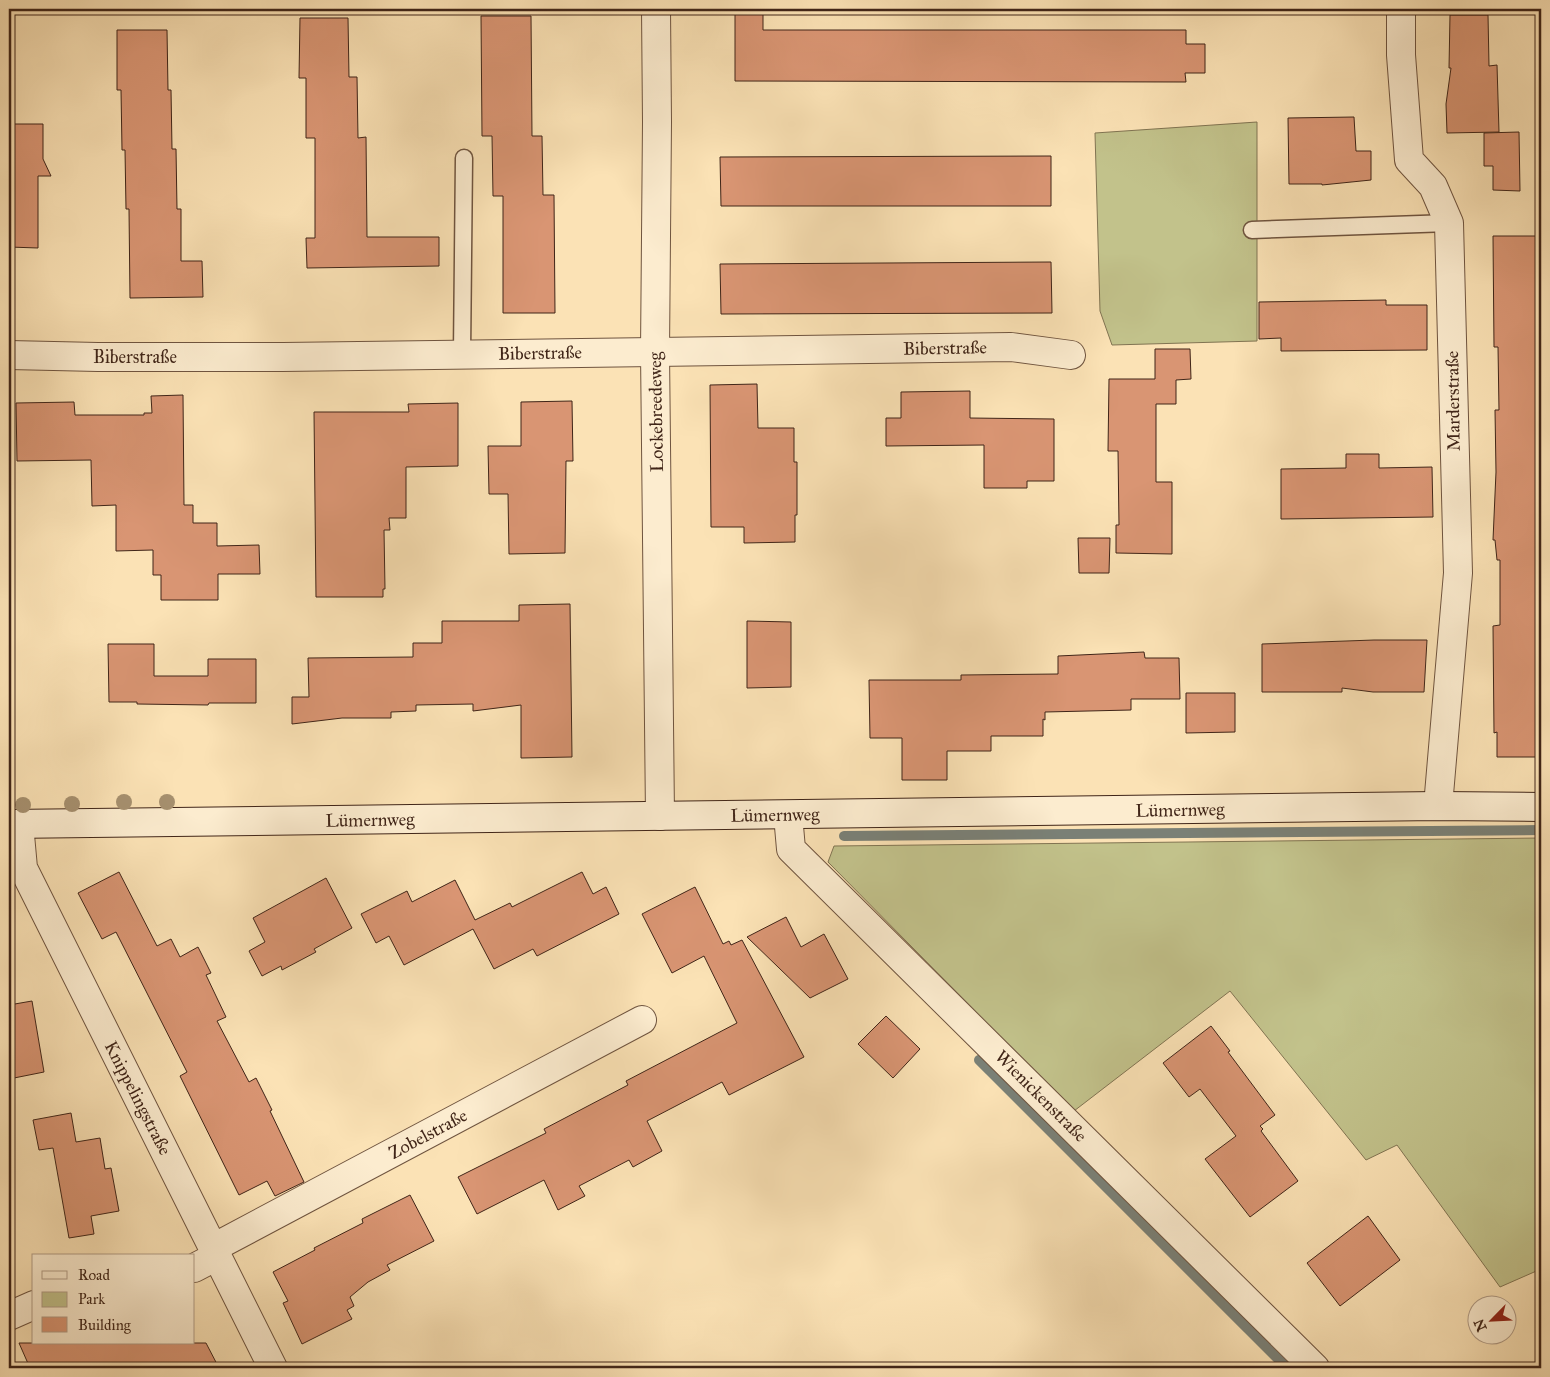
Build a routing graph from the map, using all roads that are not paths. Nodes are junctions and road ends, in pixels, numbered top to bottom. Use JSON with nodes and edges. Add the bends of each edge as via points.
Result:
{"nodes":[{"id":1,"x":656,"y":9,"type":"edge"},
{"id":2,"x":1401,"y":9,"type":"edge"},
{"id":3,"x":464,"y":158,"type":"dead end"},
{"id":4,"x":1449,"y":223,"type":"junction"},
{"id":5,"x":1252,"y":230,"type":"dead end"},
{"id":6,"x":656,"y":352,"type":"junction"},
{"id":7,"x":9,"y":354,"type":"edge"},
{"id":8,"x":462,"y":354,"type":"junction"},
{"id":9,"x":1071,"y":354,"type":"dead end"},
{"id":10,"x":1438,"y":806,"type":"junction"},
{"id":11,"x":1541,"y":808,"type":"edge"},
{"id":12,"x":788,"y":815,"type":"junction"},
{"id":13,"x":660,"y":816,"type":"junction"},
{"id":14,"x":14,"y":824,"type":"edge"},
{"id":15,"x":642,"y":1020,"type":"dead end"},
{"id":16,"x":208,"y":1257,"type":"edge"},
{"id":17,"x":32,"y":1306,"type":"edge"},
{"id":18,"x":9,"y":1316,"type":"edge"},
{"id":19,"x":273,"y":1368,"type":"edge"},
{"id":20,"x":1315,"y":1368,"type":"edge"}],
"edges":[{"from":1,"to":6,"type":"street","name":"Lockebreedeweg"},
{"from":2,"to":4,"type":"street","name":"Marderstraße","via":[[1408,160],[1433,186]]},
{"from":3,"to":8,"type":"lane"},
{"from":4,"to":5,"type":"lane"},
{"from":4,"to":10,"type":"street","name":"Marderstraße","via":[[1458,573]]},
{"from":6,"to":8,"type":"street","name":"Biberstraße"},
{"from":6,"to":9,"type":"street","name":"Biberstraße","via":[[1011,346]]},
{"from":6,"to":13,"type":"street","name":"Lockebreedeweg"},
{"from":7,"to":8,"type":"street","name":"Biberstraße","via":[[108,357]]},
{"from":10,"to":11,"type":"street","name":"Lümernweg"},
{"from":10,"to":12,"type":"street","name":"Lümernweg"},
{"from":12,"to":13,"type":"street","name":"Lümernweg"},
{"from":12,"to":20,"type":"street","name":"Wienickenstraße","via":[[791,848]]},
{"from":13,"to":14,"type":"street","name":"Lümernweg"},
{"from":14,"to":16,"type":"street","name":"Knippelingstraße","via":[[23,868]]},
{"from":15,"to":16,"type":"street","name":"Zobelstraße"},
{"from":16,"to":19,"type":"street","name":"Knippelingstraße"},
{"from":17,"to":18,"type":"street"}]}
